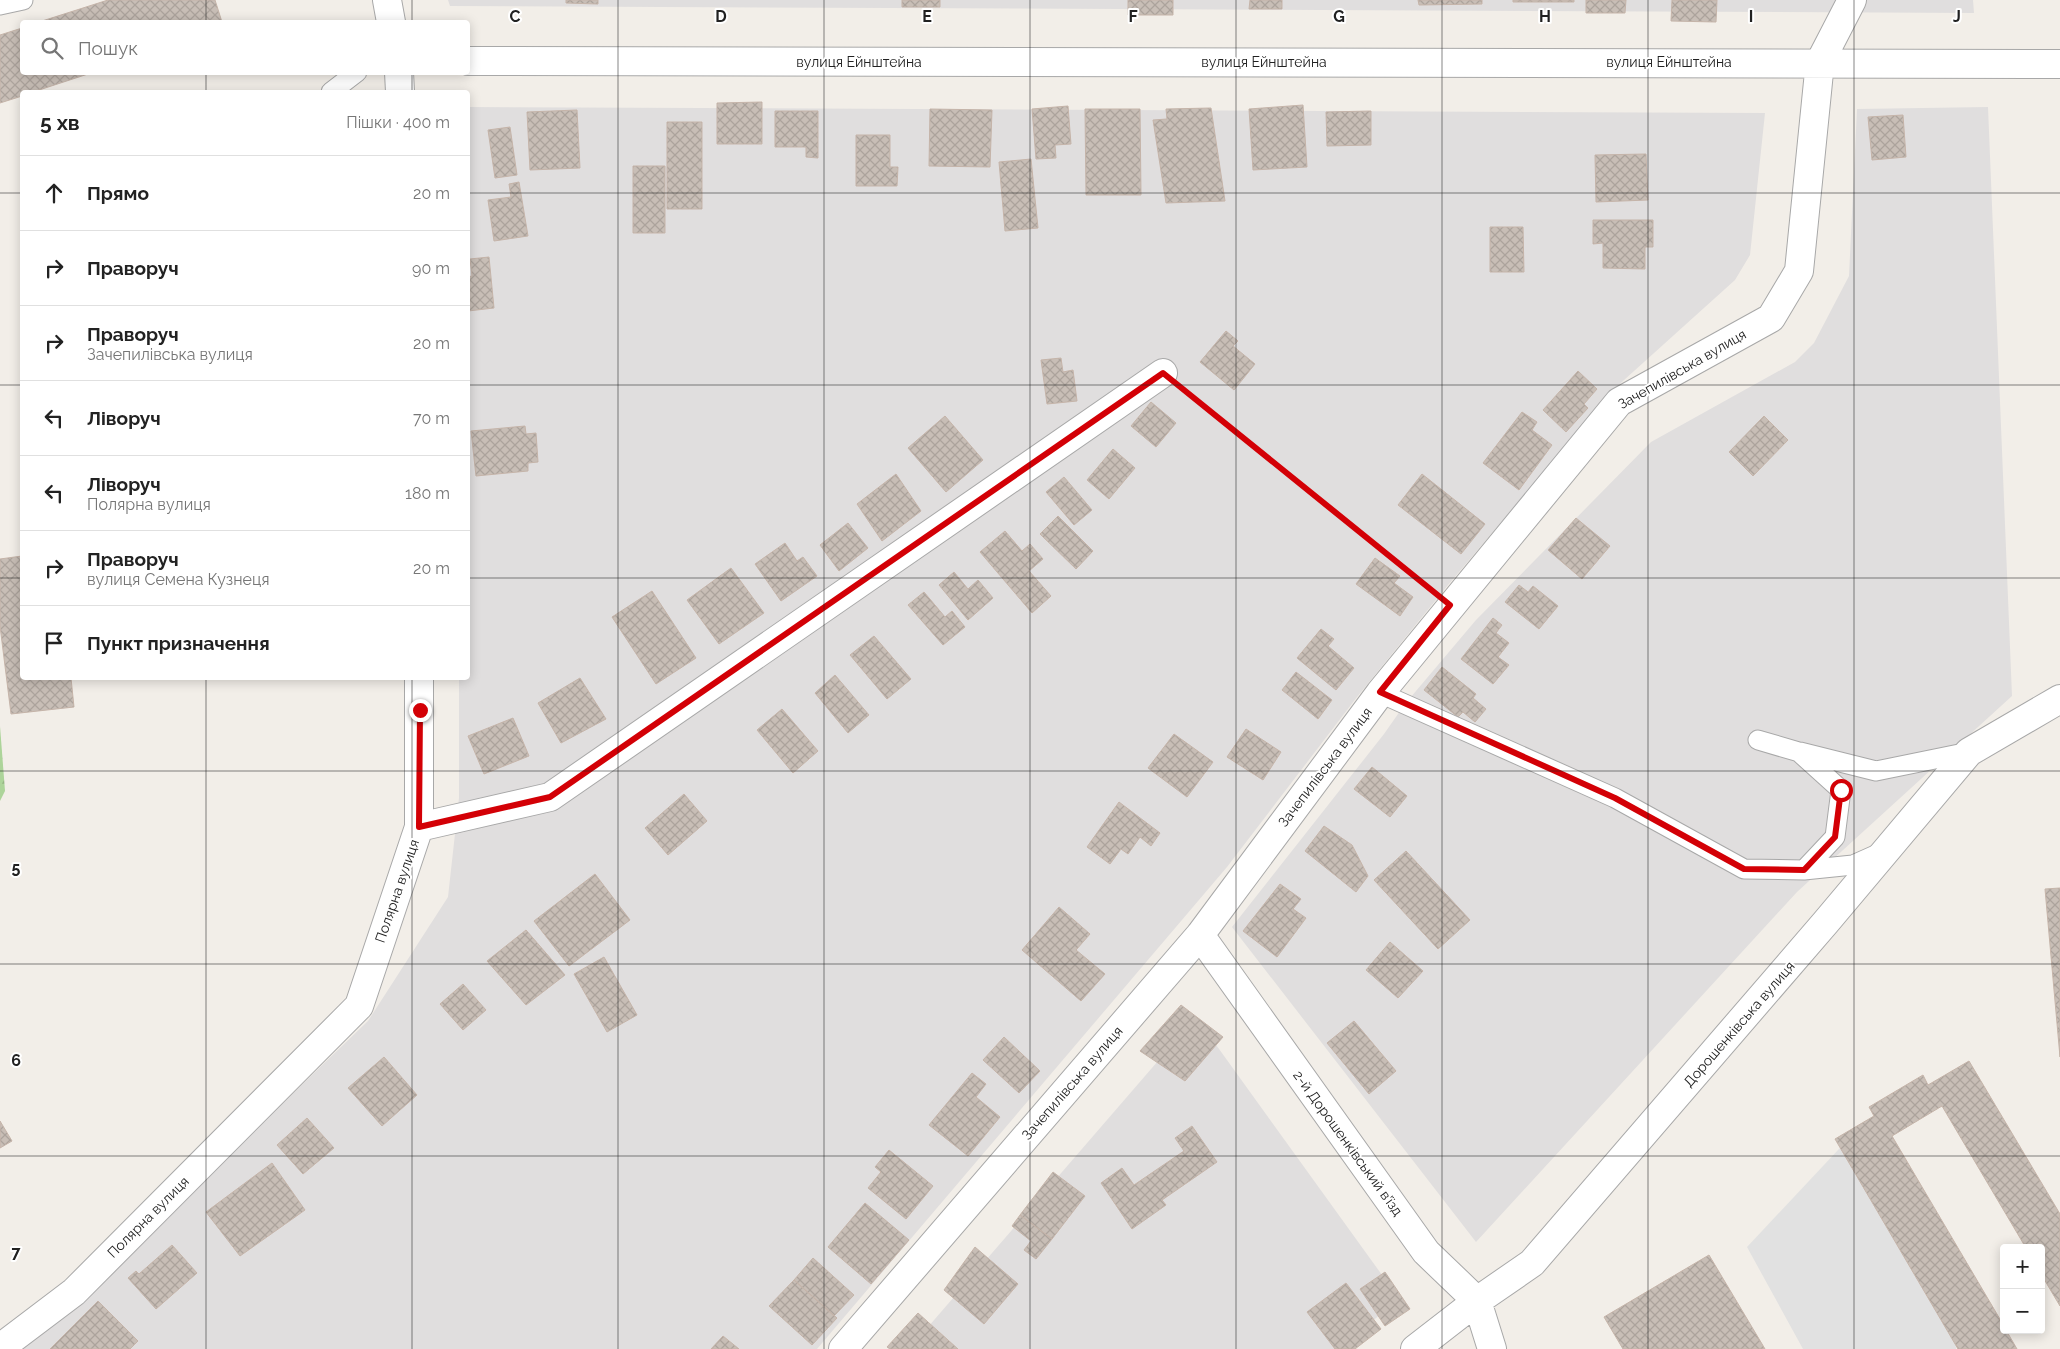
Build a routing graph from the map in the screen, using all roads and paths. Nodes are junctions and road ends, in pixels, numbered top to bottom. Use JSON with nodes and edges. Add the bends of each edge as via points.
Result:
{"nodes":[{"id":1,"x":23,"y":0,"type":"edge"},
{"id":2,"x":387,"y":0,"type":"edge"},
{"id":3,"x":1852,"y":0,"type":"edge"},
{"id":4,"x":0,"y":5,"type":"edge"},
{"id":5,"x":392,"y":20,"type":"edge"},
{"id":6,"x":470,"y":61,"type":"edge"},
{"id":7,"x":1820,"y":62,"type":"junction"},
{"id":8,"x":2060,"y":64,"type":"edge"},
{"id":9,"x":353,"y":75,"type":"edge"},
{"id":10,"x":399,"y":75,"type":"edge"},
{"id":11,"x":334,"y":90,"type":"edge"},
{"id":12,"x":400,"y":90,"type":"edge"},
{"id":13,"x":1163,"y":373,"type":"joint"},
{"id":14,"x":1450,"y":605,"type":"junction"},
{"id":15,"x":419,"y":680,"type":"edge"},
{"id":16,"x":1380,"y":692,"type":"junction"},
{"id":17,"x":2060,"y":699,"type":"edge"},
{"id":18,"x":1758,"y":740,"type":"dead end"},
{"id":19,"x":1799,"y":752,"type":"junction"},
{"id":20,"x":1969,"y":752,"type":"junction"},
{"id":21,"x":419,"y":827,"type":"junction"},
{"id":22,"x":1887,"y":850,"type":"junction"},
{"id":23,"x":1804,"y":870,"type":"junction"},
{"id":24,"x":1200,"y":935,"type":"junction"},
{"id":25,"x":1477,"y":1301,"type":"junction"},
{"id":26,"x":0,"y":1348,"type":"edge"},
{"id":27,"x":843,"y":1349,"type":"edge"},
{"id":28,"x":1415,"y":1349,"type":"edge"},
{"id":29,"x":1492,"y":1349,"type":"edge"}],
"edges":[{"from":1,"to":4,"type":"lane"},
{"from":2,"to":5,"type":"street"},
{"from":3,"to":7,"type":"street"},
{"from":6,"to":7,"type":"street","name":"вулиця Ейнштейна"},
{"from":7,"to":8,"type":"street","name":"вулиця Ейнштейна"},
{"from":7,"to":14,"type":"street","name":"Зачепилівська вулиця","via":[[1799,271],[1771,318],[1620,402]]},
{"from":9,"to":11,"type":"lane"},
{"from":10,"to":12,"type":"street"},
{"from":13,"to":14,"type":"path"},
{"from":13,"to":21,"type":"street","name":"Полярна вулиця","via":[[550,797]]},
{"from":14,"to":16,"type":"street","name":"Зачепилівська вулиця"},
{"from":15,"to":21,"type":"street"},
{"from":16,"to":23,"type":"lane","via":[[1615,798],[1744,869]]},
{"from":16,"to":24,"type":"street","name":"Зачепилівська вулиця"},
{"from":17,"to":20,"type":"street","name":"Дорошенківська вулиця"},
{"from":18,"to":19,"type":"lane"},
{"from":19,"to":20,"type":"lane","via":[[1876,771]]},
{"from":19,"to":23,"type":"lane","via":[[1841,790],[1835,837]]},
{"from":20,"to":22,"type":"street","name":"Дорошенківська вулиця"},
{"from":21,"to":26,"type":"street","name":"Полярна вулиця","via":[[359,1006],[74,1292]]},
{"from":22,"to":23,"type":"lane","via":[[1853,865]]},
{"from":22,"to":25,"type":"street","name":"Дорошенківська вулиця","via":[[1532,1263]]},
{"from":24,"to":25,"type":"street","name":"2-й Дорошенківський в’їзд","via":[[1426,1252]]},
{"from":24,"to":27,"type":"street","name":"Зачепилівська вулиця"},
{"from":25,"to":28,"type":"street","name":"Дорошенківська вулиця"},
{"from":25,"to":29,"type":"street","name":"2-й Дорошенківський в’їзд"}]}
